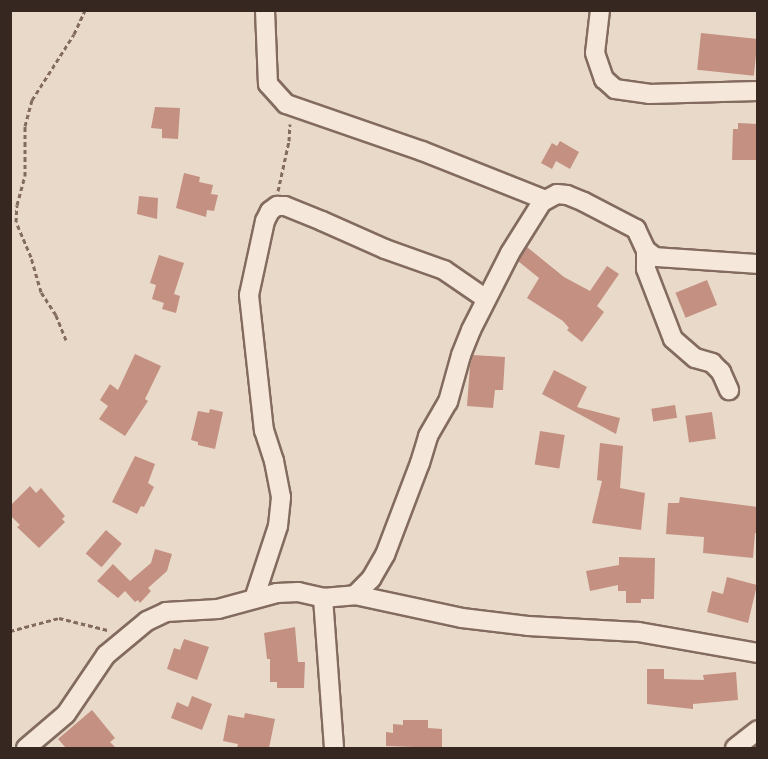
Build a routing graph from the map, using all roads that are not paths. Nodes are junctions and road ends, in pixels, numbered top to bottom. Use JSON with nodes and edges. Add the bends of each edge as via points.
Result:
{"nodes":[{"id":1,"x":265,"y":10,"type":"edge"},
{"id":2,"x":600,"y":10,"type":"edge"},
{"id":3,"x":758,"y":91,"type":"edge"},
{"id":4,"x":546,"y":200,"type":"junction"},
{"id":5,"x":646,"y":250,"type":"junction"},
{"id":6,"x":758,"y":264,"type":"edge"},
{"id":7,"x":486,"y":299,"type":"junction"},
{"id":8,"x":729,"y":390,"type":"dead end"},
{"id":9,"x":355,"y":595,"type":"junction"},
{"id":10,"x":323,"y":598,"type":"junction"},
{"id":11,"x":254,"y":599,"type":"junction"},
{"id":12,"x":758,"y":653,"type":"edge"},
{"id":13,"x":758,"y":730,"type":"edge"},
{"id":14,"x":26,"y":748,"type":"edge"},
{"id":15,"x":334,"y":748,"type":"edge"},
{"id":16,"x":735,"y":748,"type":"edge"}],
"edges":[{"from":1,"to":4,"type":"street","via":[[268,84],[286,104],[422,151]]},
{"from":2,"to":3,"type":"street","via":[[595,53],[604,79],[615,89],[649,94]]},
{"from":4,"to":5,"type":"street","via":[[557,194],[584,202],[636,229]]},
{"from":4,"to":7,"type":"street","via":[[536,208]]},
{"from":5,"to":6,"type":"street","via":[[655,256]]},
{"from":5,"to":8,"type":"street","via":[[646,269],[673,339],[695,358],[712,363]]},
{"from":7,"to":9,"type":"street","via":[[460,355],[448,402],[428,436],[385,555],[371,579]]},
{"from":7,"to":11,"type":"street","via":[[444,270],[285,206],[270,211],[249,295],[264,431],[281,497],[278,526]]},
{"from":9,"to":10,"type":"street"},
{"from":9,"to":12,"type":"street","via":[[462,618],[638,632]]},
{"from":10,"to":11,"type":"street","via":[[277,592]]},
{"from":10,"to":15,"type":"street"},
{"from":11,"to":14,"type":"street","via":[[218,609],[166,612],[131,632],[94,670],[66,714]]},
{"from":13,"to":16,"type":"street"}]}
